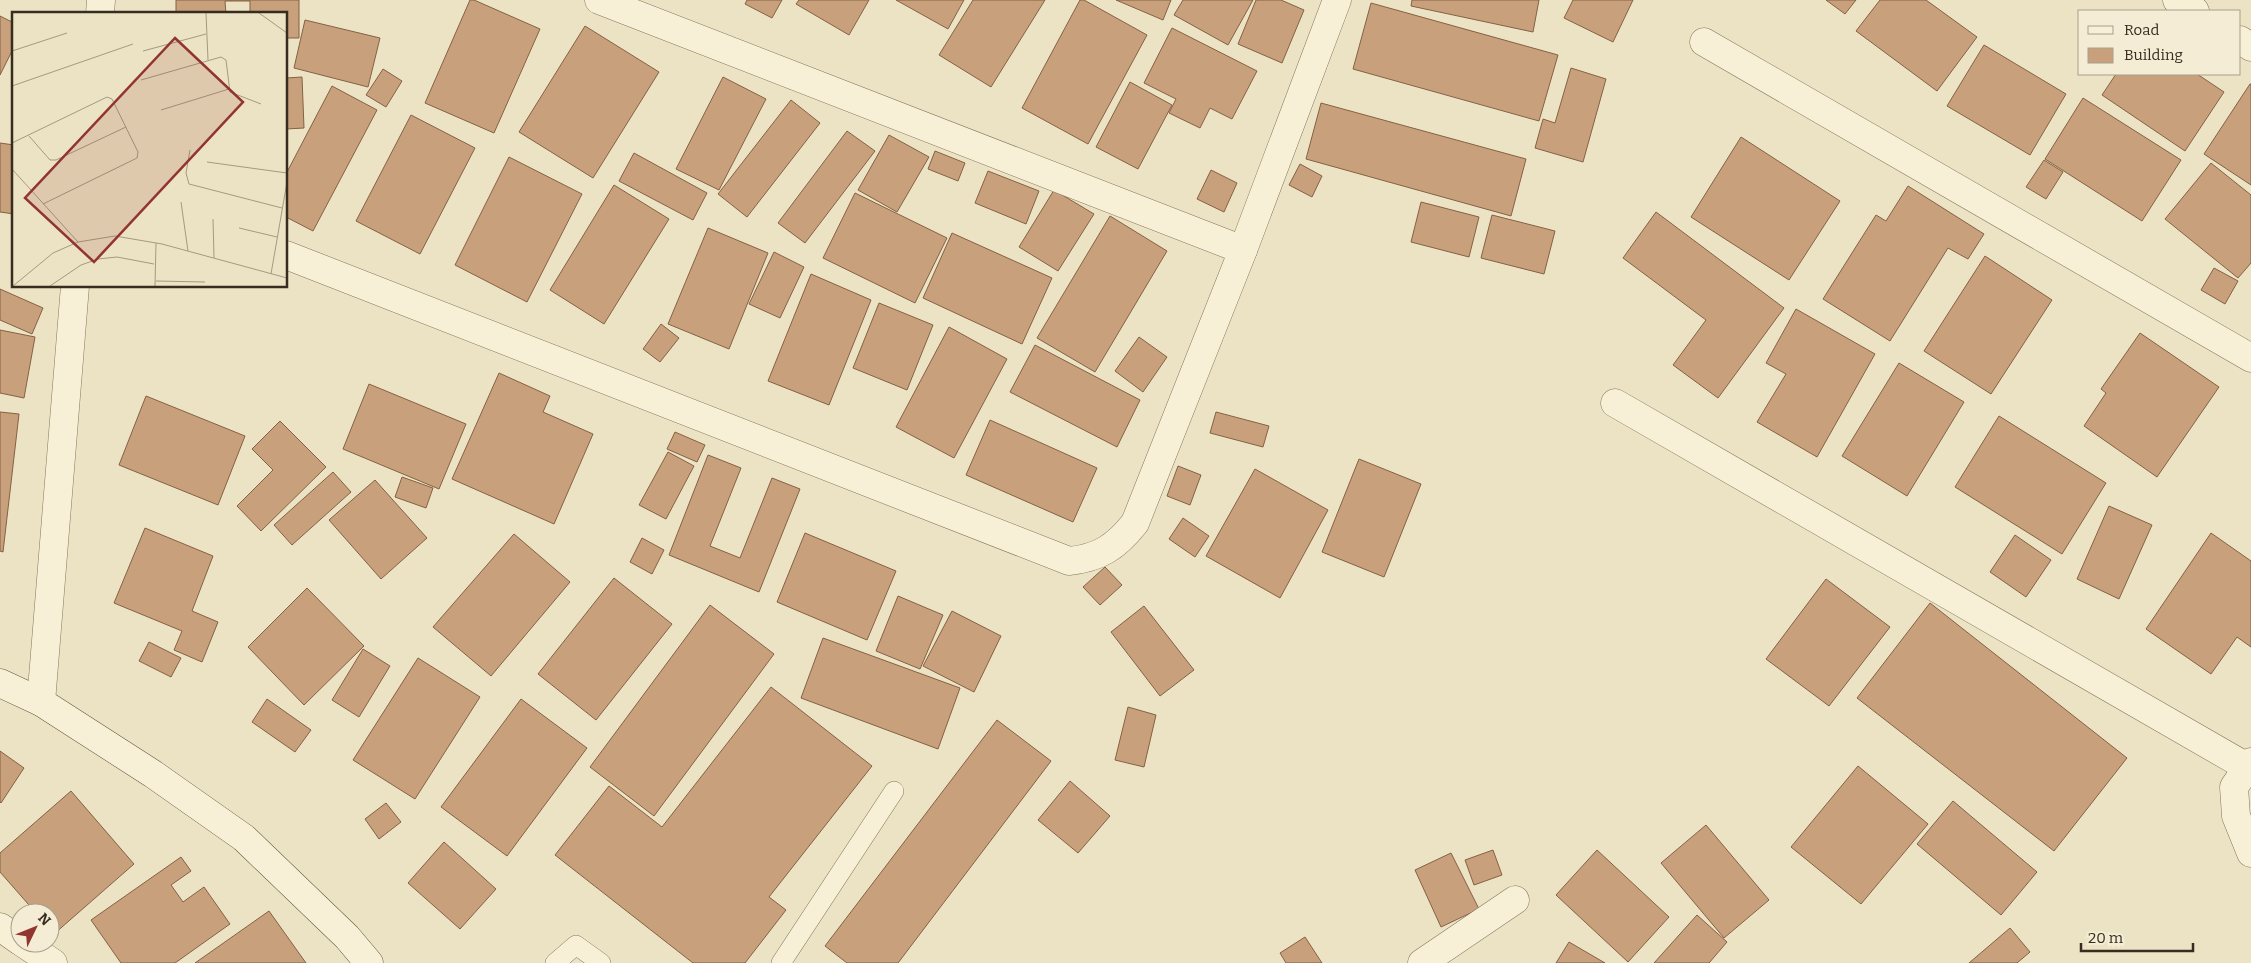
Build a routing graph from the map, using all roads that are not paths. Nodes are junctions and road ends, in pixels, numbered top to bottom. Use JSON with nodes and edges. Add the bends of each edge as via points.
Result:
{"nodes":[{"id":1,"x":599,"y":0,"type":"edge"},
{"id":2,"x":1337,"y":0,"type":"edge"},
{"id":3,"x":2177,"y":0,"type":"edge"},
{"id":4,"x":2193,"y":10,"type":"edge"},
{"id":5,"x":1704,"y":42,"type":"dead end"},
{"id":6,"x":1243,"y":250,"type":"junction"},
{"id":7,"x":288,"y":256,"type":"edge"},
{"id":8,"x":75,"y":288,"type":"edge"},
{"id":9,"x":2251,"y":358,"type":"edge"},
{"id":10,"x":1615,"y":403,"type":"dead end"},
{"id":11,"x":0,"y":684,"type":"edge"},
{"id":12,"x":41,"y":702,"type":"junction"},
{"id":13,"x":2249,"y":764,"type":"edge"},
{"id":14,"x":894,"y":791,"type":"dead end"},
{"id":15,"x":2251,"y":852,"type":"edge"},
{"id":16,"x":1515,"y":900,"type":"dead end"},
{"id":17,"x":38,"y":953,"type":"edge"},
{"id":18,"x":53,"y":963,"type":"edge"},
{"id":19,"x":369,"y":963,"type":"edge"},
{"id":20,"x":554,"y":963,"type":"edge"},
{"id":21,"x":601,"y":963,"type":"edge"},
{"id":22,"x":781,"y":963,"type":"edge"},
{"id":23,"x":1422,"y":963,"type":"edge"}],
"edges":[{"from":1,"to":6,"type":"street"},
{"from":2,"to":6,"type":"street"},
{"from":3,"to":4,"type":"street"},
{"from":5,"to":9,"type":"street"},
{"from":6,"to":7,"type":"street","via":[[1135,523],[1121,540],[1104,551],[1086,559],[1069,561]]},
{"from":8,"to":12,"type":"street"},
{"from":10,"to":13,"type":"street"},
{"from":11,"to":12,"type":"street"},
{"from":12,"to":19,"type":"street","via":[[153,774],[244,838],[347,937]]},
{"from":13,"to":15,"type":"street","via":[[2234,787],[2236,816]]},
{"from":14,"to":22,"type":"lane"},
{"from":16,"to":23,"type":"street"},
{"from":17,"to":18,"type":"street"},
{"from":20,"to":21,"type":"lane","via":[[576,945]]}]}
